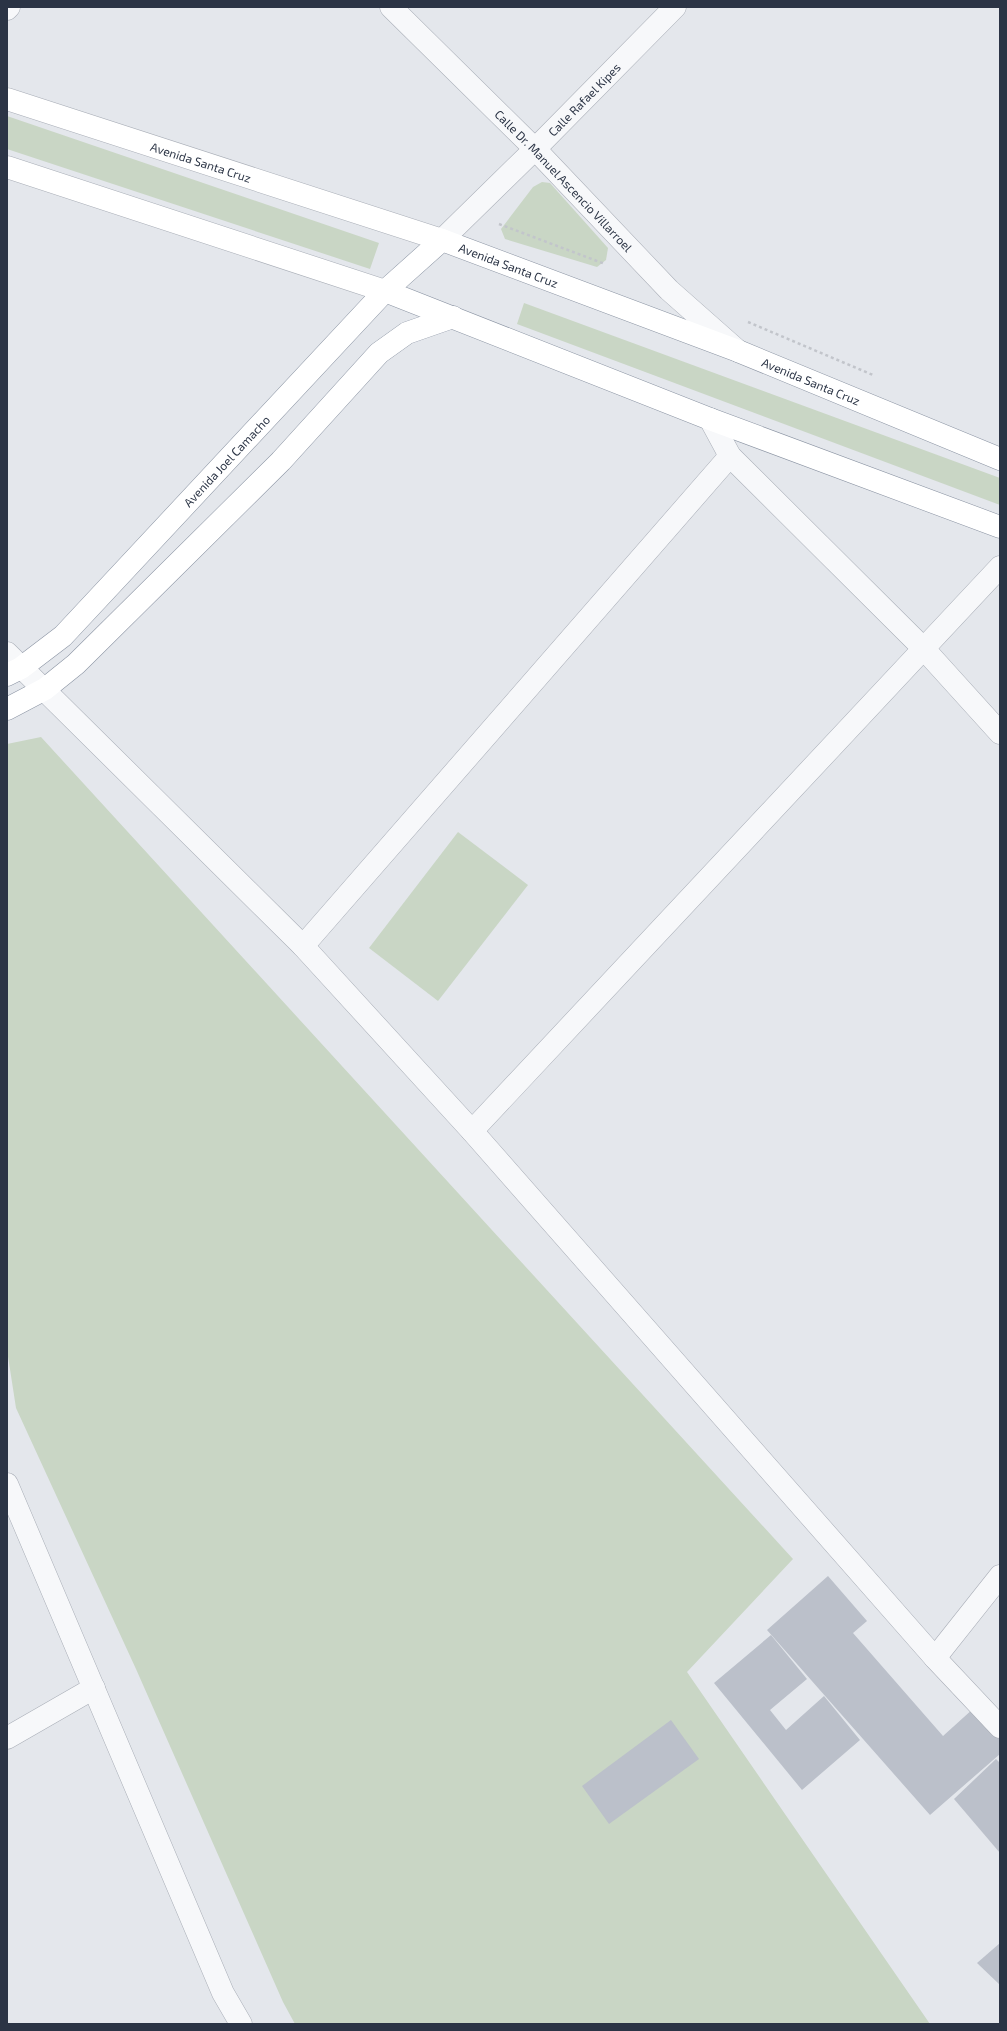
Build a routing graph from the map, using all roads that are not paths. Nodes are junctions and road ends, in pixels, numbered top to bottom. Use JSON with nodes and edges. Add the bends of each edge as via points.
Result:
{"nodes":[{"id":1,"x":9,"y":7,"type":"edge"},
{"id":2,"x":391,"y":7,"type":"edge"},
{"id":3,"x":674,"y":7,"type":"edge"},
{"id":4,"x":7,"y":10,"type":"edge"},
{"id":5,"x":7,"y":99,"type":"edge"},
{"id":6,"x":535,"y":149,"type":"junction"},
{"id":7,"x":7,"y":167,"type":"edge"},
{"id":8,"x":442,"y":240,"type":"junction"},
{"id":9,"x":385,"y":291,"type":"junction"},
{"id":10,"x":453,"y":317,"type":"junction"},
{"id":11,"x":738,"y":352,"type":"junction"},
{"id":12,"x":710,"y":419,"type":"junction"},
{"id":13,"x":730,"y":456,"type":"junction"},
{"id":14,"x":1000,"y":459,"type":"edge"},
{"id":15,"x":1000,"y":527,"type":"edge"},
{"id":16,"x":1000,"y":567,"type":"edge"},
{"id":17,"x":924,"y":649,"type":"junction"},
{"id":18,"x":12,"y":665,"type":"edge"},
{"id":19,"x":45,"y":689,"type":"junction"},
{"id":20,"x":7,"y":709,"type":"edge"},
{"id":21,"x":1000,"y":733,"type":"edge"},
{"id":22,"x":303,"y":946,"type":"junction"},
{"id":23,"x":472,"y":1132,"type":"junction"},
{"id":24,"x":7,"y":1484,"type":"edge"},
{"id":25,"x":1000,"y":1576,"type":"edge"},
{"id":26,"x":934,"y":1658,"type":"junction"},
{"id":27,"x":94,"y":1688,"type":"junction"},
{"id":28,"x":1000,"y":1727,"type":"edge"},
{"id":29,"x":7,"y":1738,"type":"edge"},
{"id":30,"x":241,"y":2024,"type":"edge"}],
"edges":[{"from":1,"to":4,"type":"street"},
{"from":2,"to":6,"type":"street","name":"Calle Dr. Manuel Ascencio Villarroel"},
{"from":3,"to":6,"type":"street","name":"Calle Rafael Kipes"},
{"from":5,"to":8,"type":"main road","name":"Avenida Santa Cruz"},
{"from":6,"to":8,"type":"street","name":"Calle Rafael Kipes"},
{"from":6,"to":11,"type":"street","name":"Calle Dr. Manuel Ascencio Villarroel","via":[[669,290]]},
{"from":7,"to":9,"type":"main road"},
{"from":8,"to":9,"type":"main road","name":"Avenida Joel Camacho"},
{"from":8,"to":11,"type":"main road","name":"Avenida Santa Cruz"},
{"from":9,"to":10,"type":"main road"},
{"from":9,"to":18,"type":"main road","name":"Avenida Joel Camacho","via":[[63,636]]},
{"from":10,"to":12,"type":"main road"},
{"from":10,"to":19,"type":"main road","via":[[407,333],[379,353],[281,461],[76,664]]},
{"from":11,"to":14,"type":"main road","name":"Avenida Santa Cruz"},
{"from":12,"to":13,"type":"street"},
{"from":12,"to":15,"type":"main road"},
{"from":13,"to":17,"type":"street"},
{"from":13,"to":22,"type":"street"},
{"from":16,"to":17,"type":"street"},
{"from":17,"to":21,"type":"street"},
{"from":17,"to":23,"type":"street"},
{"from":18,"to":19,"type":"street"},
{"from":19,"to":20,"type":"main road"},
{"from":19,"to":22,"type":"street"},
{"from":22,"to":23,"type":"street"},
{"from":23,"to":26,"type":"street"},
{"from":24,"to":27,"type":"street"},
{"from":25,"to":26,"type":"street"},
{"from":26,"to":28,"type":"street"},
{"from":27,"to":29,"type":"street"},
{"from":27,"to":30,"type":"street","via":[[223,1993]]}]}
